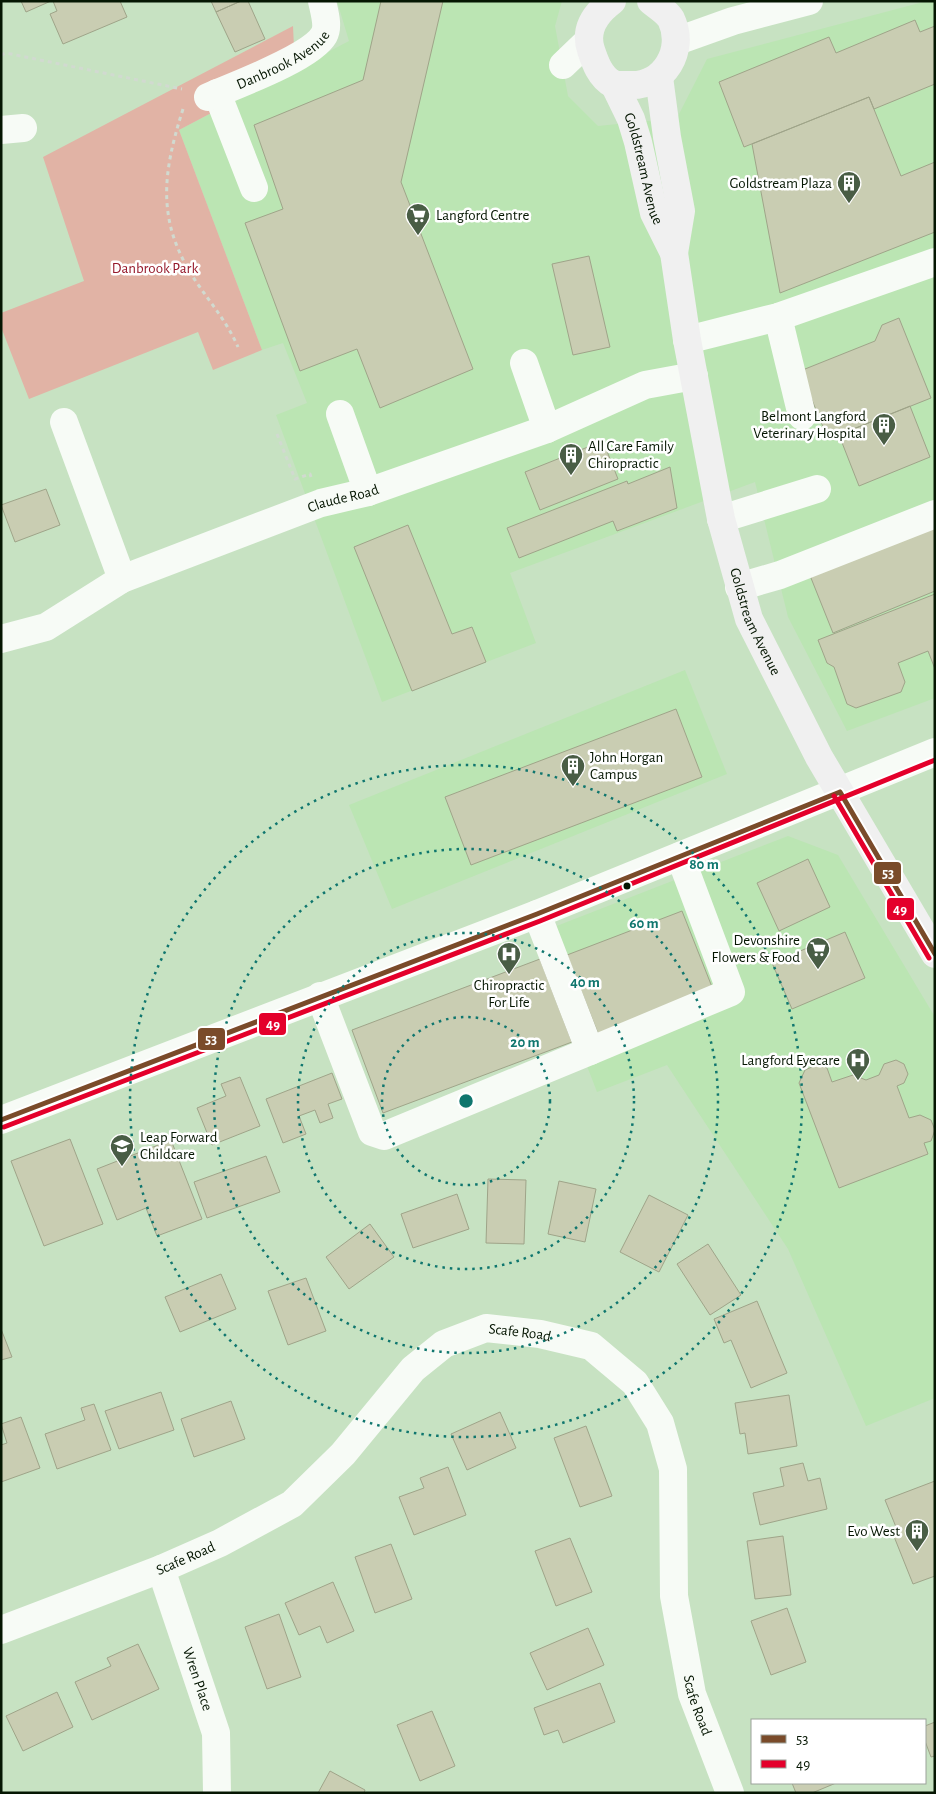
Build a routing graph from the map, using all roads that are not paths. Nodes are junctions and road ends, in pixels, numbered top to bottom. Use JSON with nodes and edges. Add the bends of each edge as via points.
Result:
{"nodes":[{"id":1,"x":322,"y":1,"type":"edge"},
{"id":2,"x":612,"y":1,"type":"edge"},
{"id":3,"x":809,"y":1,"type":"edge"},
{"id":4,"x":666,"y":20,"type":"edge"},
{"id":5,"x":605,"y":76,"type":"junction"},
{"id":6,"x":658,"y":77,"type":"junction"},
{"id":7,"x":254,"y":188,"type":"dead end"},
{"id":8,"x":674,"y":253,"type":"junction"},
{"id":9,"x":935,"y":262,"type":"edge"},
{"id":10,"x":778,"y":317,"type":"junction"},
{"id":11,"x":688,"y":340,"type":"junction"},
{"id":12,"x":524,"y":362,"type":"dead end"},
{"id":13,"x":694,"y":376,"type":"junction"},
{"id":14,"x":340,"y":414,"type":"dead end"},
{"id":15,"x":802,"y":416,"type":"dead end"},
{"id":16,"x":64,"y":422,"type":"dead end"},
{"id":17,"x":547,"y":429,"type":"junction"},
{"id":18,"x":817,"y":489,"type":"dead end"},
{"id":19,"x":368,"y":492,"type":"junction"},
{"id":20,"x":935,"y":514,"type":"edge"},
{"id":21,"x":721,"y":518,"type":"junction"},
{"id":22,"x":122,"y":579,"type":"junction"},
{"id":23,"x":739,"y":587,"type":"junction"},
{"id":24,"x":1,"y":640,"type":"edge"},
{"id":25,"x":935,"y":752,"type":"edge"},
{"id":26,"x":840,"y":792,"type":"junction"},
{"id":27,"x":680,"y":856,"type":"junction"},
{"id":28,"x":537,"y":914,"type":"junction"},
{"id":29,"x":935,"y":954,"type":"edge"},
{"id":30,"x":320,"y":996,"type":"junction"},
{"id":31,"x":590,"y":1051,"type":"junction"},
{"id":32,"x":1,"y":1120,"type":"edge"},
{"id":33,"x":161,"y":1569,"type":"junction"},
{"id":34,"x":1,"y":1630,"type":"edge"},
{"id":35,"x":216,"y":1793,"type":"edge"},
{"id":36,"x":730,"y":1793,"type":"edge"}],
"edges":[{"from":1,"to":7,"type":"street","name":"Danbrook Avenue","via":[[326,17],[324,35],[311,48],[263,74],[205,93]]},
{"from":2,"to":5,"type":"main road","name":"Goldstream Avenue","via":[[595,18],[588,41]]},
{"from":3,"to":4,"type":"street","via":[[733,21]]},
{"from":4,"to":6,"type":"main road","via":[[672,62]]},
{"from":5,"to":6,"type":"main road","via":[[637,86]]},
{"from":5,"to":8,"type":"main road","name":"Goldstream Avenue","via":[[631,119],[654,213]]},
{"from":6,"to":8,"type":"main road","name":"Goldstream Avenue","via":[[681,212]]},
{"from":8,"to":11,"type":"main road","name":"Goldstream Avenue"},
{"from":9,"to":10,"type":"street"},
{"from":10,"to":11,"type":"street"},
{"from":10,"to":15,"type":"street"},
{"from":11,"to":13,"type":"main road","name":"Goldstream Avenue"},
{"from":12,"to":17,"type":"street"},
{"from":13,"to":17,"type":"street","name":"Claude Road","via":[[645,385]]},
{"from":13,"to":21,"type":"main road","name":"Goldstream Avenue"},
{"from":14,"to":19,"type":"street"},
{"from":16,"to":22,"type":"street"},
{"from":17,"to":19,"type":"street","name":"Claude Road"},
{"from":18,"to":21,"type":"street"},
{"from":19,"to":22,"type":"street","name":"Claude Road","via":[[321,503]]},
{"from":20,"to":23,"type":"street","via":[[780,575]]},
{"from":21,"to":23,"type":"main road","name":"Goldstream Avenue"},
{"from":22,"to":24,"type":"street","name":"Claude Road","via":[[46,627]]},
{"from":23,"to":26,"type":"main road","name":"Goldstream Avenue","via":[[749,619]]},
{"from":25,"to":26,"type":"street"},
{"from":26,"to":27,"type":"street"},
{"from":26,"to":29,"type":"main road","name":"Goldstream Avenue"},
{"from":27,"to":28,"type":"street"},
{"from":27,"to":31,"type":"street","via":[[731,992]]},
{"from":28,"to":30,"type":"street"},
{"from":28,"to":31,"type":"street"},
{"from":30,"to":31,"type":"street","via":[[372,1132],[384,1136]]},
{"from":30,"to":32,"type":"street"},
{"from":33,"to":34,"type":"street","name":"Scafe Road"},
{"from":33,"to":35,"type":"street","name":"Wren Place","via":[[216,1733]]},
{"from":33,"to":36,"type":"street","name":"Scafe Road","via":[[220,1543],[292,1504],[343,1454],[413,1369],[444,1344],[486,1328],[540,1334],[591,1346],[635,1383],[660,1423],[673,1469],[674,1596],[692,1694]]}]}
